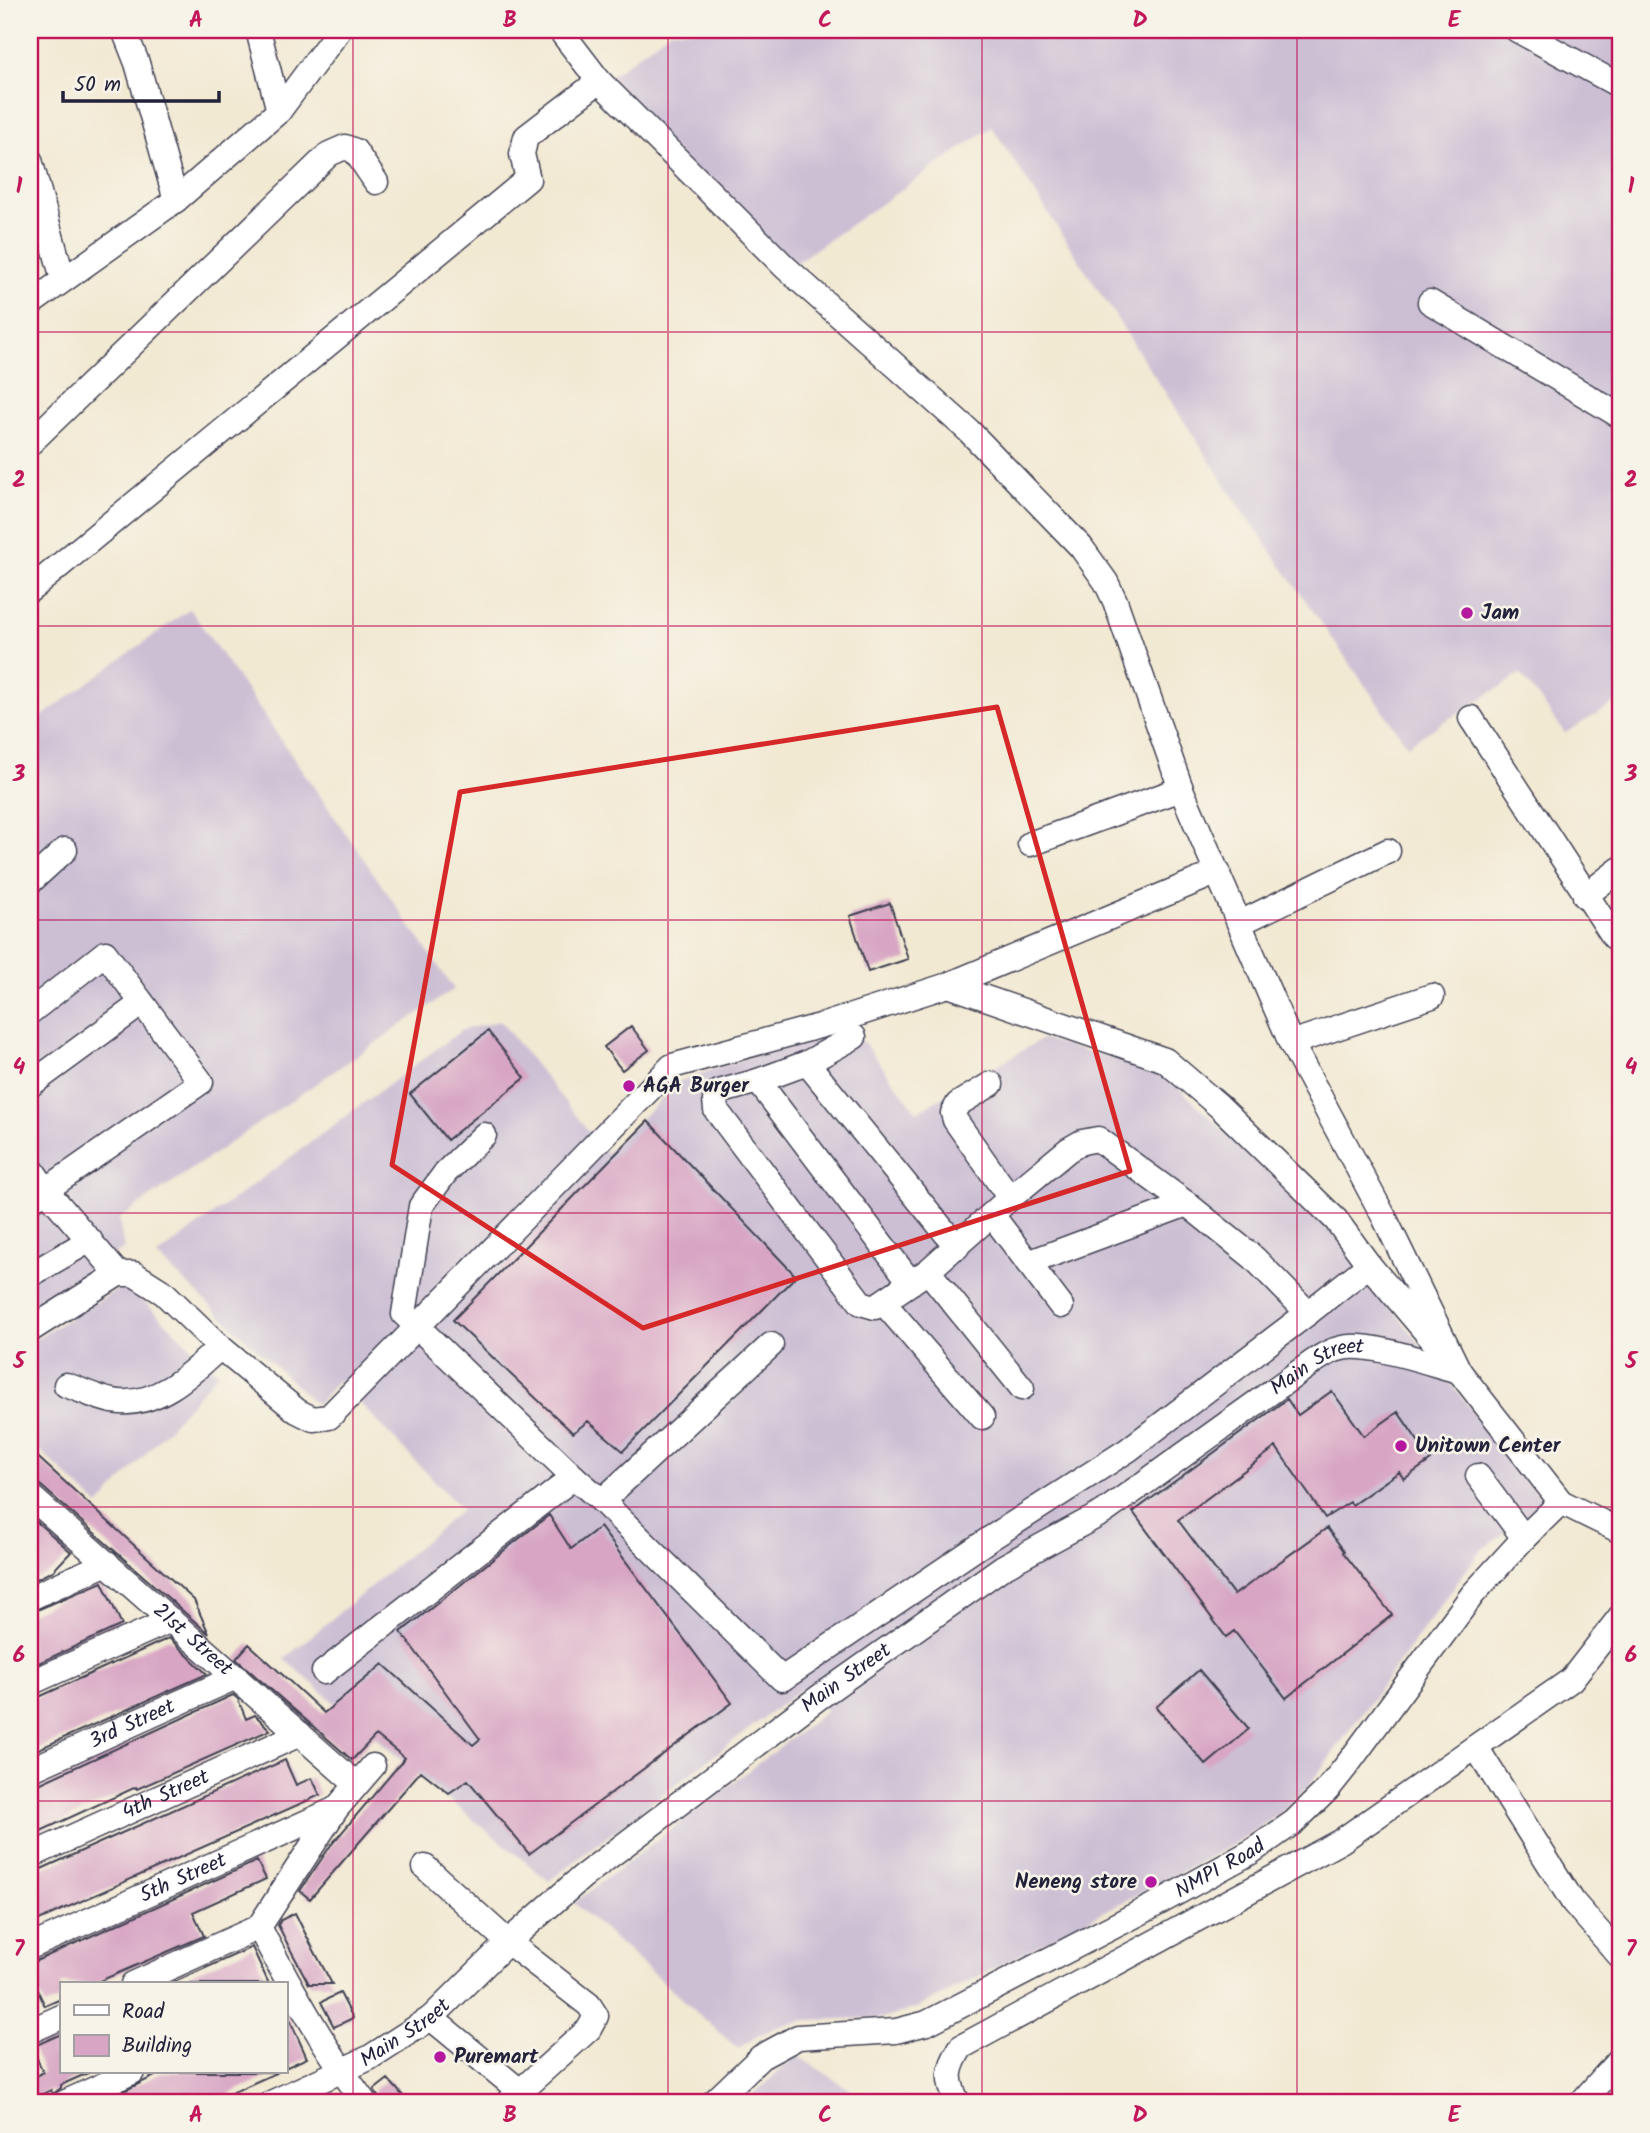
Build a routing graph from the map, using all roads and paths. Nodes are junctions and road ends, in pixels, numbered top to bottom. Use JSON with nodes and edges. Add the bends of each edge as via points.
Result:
{"nodes":[{"id":1,"x":124,"y":30,"type":"edge"},
{"id":2,"x":258,"y":30,"type":"edge"},
{"id":3,"x":339,"y":30,"type":"edge"},
{"id":4,"x":560,"y":30,"type":"edge"},
{"id":5,"x":1517,"y":30,"type":"edge"},
{"id":6,"x":599,"y":81,"type":"junction"},
{"id":7,"x":1620,"y":86,"type":"edge"},
{"id":8,"x":279,"y":111,"type":"junction"},
{"id":9,"x":30,"y":160,"type":"edge"},
{"id":10,"x":376,"y":182,"type":"dead end"},
{"id":11,"x":176,"y":200,"type":"junction"},
{"id":12,"x":63,"y":279,"type":"junction"},
{"id":13,"x":1430,"y":302,"type":"dead end"},
{"id":14,"x":30,"y":303,"type":"edge"},
{"id":15,"x":1620,"y":416,"type":"edge"},
{"id":16,"x":30,"y":443,"type":"edge"},
{"id":17,"x":30,"y":590,"type":"edge"},
{"id":18,"x":1471,"y":718,"type":"dead end"},
{"id":19,"x":1181,"y":789,"type":"junction"},
{"id":20,"x":1030,"y":844,"type":"dead end"},
{"id":21,"x":65,"y":850,"type":"dead end"},
{"id":22,"x":1388,"y":851,"type":"dead end"},
{"id":23,"x":1620,"y":869,"type":"edge"},
{"id":24,"x":1218,"y":872,"type":"junction"},
{"id":25,"x":30,"y":881,"type":"edge"},
{"id":26,"x":1586,"y":896,"type":"junction"},
{"id":27,"x":1240,"y":923,"type":"junction"},
{"id":28,"x":1620,"y":940,"type":"edge"},
{"id":29,"x":948,"y":985,"type":"junction"},
{"id":30,"x":1432,"y":996,"type":"dead end"},
{"id":31,"x":142,"y":1003,"type":"junction"},
{"id":32,"x":30,"y":1012,"type":"edge"},
{"id":33,"x":854,"y":1037,"type":"dead end"},
{"id":34,"x":1291,"y":1043,"type":"junction"},
{"id":35,"x":807,"y":1063,"type":"junction"},
{"id":36,"x":758,"y":1081,"type":"junction"},
{"id":37,"x":991,"y":1084,"type":"dead end"},
{"id":38,"x":30,"y":1085,"type":"edge"},
{"id":39,"x":484,"y":1135,"type":"dead end"},
{"id":40,"x":30,"y":1167,"type":"edge"},
{"id":41,"x":38,"y":1196,"type":"edge"},
{"id":42,"x":1010,"y":1198,"type":"junction"},
{"id":43,"x":1187,"y":1204,"type":"junction"},
{"id":44,"x":992,"y":1215,"type":"junction"},
{"id":45,"x":90,"y":1240,"type":"junction"},
{"id":46,"x":957,"y":1247,"type":"junction"},
{"id":47,"x":1028,"y":1263,"type":"junction"},
{"id":48,"x":1369,"y":1265,"type":"junction"},
{"id":49,"x":118,"y":1274,"type":"junction"},
{"id":50,"x":30,"y":1275,"type":"edge"},
{"id":51,"x":919,"y":1277,"type":"junction"},
{"id":52,"x":883,"y":1302,"type":"junction"},
{"id":53,"x":1061,"y":1306,"type":"dead end"},
{"id":54,"x":1308,"y":1313,"type":"junction"},
{"id":55,"x":418,"y":1325,"type":"junction"},
{"id":56,"x":30,"y":1330,"type":"edge"},
{"id":57,"x":771,"y":1345,"type":"dead end"},
{"id":58,"x":220,"y":1347,"type":"junction"},
{"id":59,"x":1460,"y":1371,"type":"junction"},
{"id":60,"x":65,"y":1385,"type":"dead end"},
{"id":61,"x":1022,"y":1388,"type":"dead end"},
{"id":62,"x":982,"y":1417,"type":"dead end"},
{"id":63,"x":1478,"y":1476,"type":"dead end"},
{"id":64,"x":574,"y":1477,"type":"junction"},
{"id":65,"x":30,"y":1496,"type":"edge"},
{"id":66,"x":602,"y":1501,"type":"junction"},
{"id":67,"x":1561,"y":1502,"type":"junction"},
{"id":68,"x":1620,"y":1531,"type":"edge"},
{"id":69,"x":1524,"y":1538,"type":"junction"},
{"id":70,"x":107,"y":1563,"type":"junction"},
{"id":71,"x":30,"y":1598,"type":"edge"},
{"id":72,"x":1620,"y":1617,"type":"edge"},
{"id":73,"x":171,"y":1620,"type":"junction"},
{"id":74,"x":324,"y":1672,"type":"dead end"},
{"id":75,"x":236,"y":1677,"type":"junction"},
{"id":76,"x":30,"y":1683,"type":"edge"},
{"id":77,"x":300,"y":1734,"type":"junction"},
{"id":78,"x":1476,"y":1747,"type":"junction"},
{"id":79,"x":373,"y":1766,"type":"dead end"},
{"id":80,"x":30,"y":1770,"type":"edge"},
{"id":81,"x":356,"y":1784,"type":"junction"},
{"id":82,"x":336,"y":1809,"type":"junction"},
{"id":83,"x":30,"y":1856,"type":"edge"},
{"id":84,"x":425,"y":1867,"type":"dead end"},
{"id":85,"x":259,"y":1927,"type":"junction"},
{"id":86,"x":508,"y":1942,"type":"junction"},
{"id":87,"x":30,"y":1947,"type":"edge"},
{"id":88,"x":1620,"y":1956,"type":"edge"},
{"id":89,"x":137,"y":1982,"type":"edge"},
{"id":90,"x":283,"y":1982,"type":"edge"},
{"id":91,"x":290,"y":1998,"type":"edge"},
{"id":92,"x":60,"y":2017,"type":"edge"},
{"id":93,"x":431,"y":2018,"type":"junction"},
{"id":94,"x":30,"y":2031,"type":"edge"},
{"id":95,"x":1620,"y":2059,"type":"edge"},
{"id":96,"x":342,"y":2072,"type":"junction"},
{"id":97,"x":128,"y":2074,"type":"edge"},
{"id":98,"x":514,"y":2098,"type":"edge"},
{"id":99,"x":64,"y":2103,"type":"edge"},
{"id":100,"x":271,"y":2103,"type":"edge"},
{"id":101,"x":365,"y":2103,"type":"edge"},
{"id":102,"x":713,"y":2103,"type":"edge"},
{"id":103,"x":958,"y":2103,"type":"edge"},
{"id":104,"x":1581,"y":2103,"type":"edge"}],
"edges":[{"from":1,"to":11,"type":"street"},
{"from":2,"to":8,"type":"street"},
{"from":3,"to":8,"type":"street"},
{"from":4,"to":6,"type":"street"},
{"from":5,"to":7,"type":"street"},
{"from":6,"to":17,"type":"street","via":[[526,137],[522,154],[528,179]]},
{"from":6,"to":19,"type":"street","via":[[786,268],[969,431],[1081,547],[1115,601]]},
{"from":8,"to":11,"type":"street"},
{"from":9,"to":12,"type":"street"},
{"from":10,"to":16,"type":"street","via":[[355,151],[345,147],[329,154]]},
{"from":11,"to":12,"type":"street"},
{"from":12,"to":14,"type":"street"},
{"from":13,"to":15,"type":"street"},
{"from":18,"to":26,"type":"street"},
{"from":19,"to":20,"type":"street"},
{"from":19,"to":24,"type":"street"},
{"from":21,"to":25,"type":"street"},
{"from":22,"to":27,"type":"street"},
{"from":23,"to":26,"type":"street"},
{"from":24,"to":27,"type":"street"},
{"from":24,"to":29,"type":"street"},
{"from":26,"to":28,"type":"street"},
{"from":27,"to":34,"type":"street"},
{"from":29,"to":48,"type":"street","via":[[1165,1060],[1336,1220]]},
{"from":29,"to":55,"type":"street","via":[[672,1066]]},
{"from":30,"to":34,"type":"street"},
{"from":31,"to":32,"type":"street","via":[[106,953]]},
{"from":31,"to":38,"type":"street"},
{"from":31,"to":41,"type":"street","via":[[201,1082]]},
{"from":33,"to":35,"type":"street"},
{"from":34,"to":59,"type":"street","via":[[1380,1207]]},
{"from":35,"to":36,"type":"street"},
{"from":35,"to":46,"type":"street"},
{"from":36,"to":51,"type":"street"},
{"from":36,"to":52,"type":"street","via":[[719,1092],[716,1110],[861,1303],[876,1307]]},
{"from":37,"to":42,"type":"street","via":[[958,1104],[953,1113]]},
{"from":39,"to":55,"type":"street","via":[[446,1172],[421,1206],[404,1314]]},
{"from":40,"to":41,"type":"street"},
{"from":41,"to":45,"type":"street"},
{"from":42,"to":43,"type":"street","via":[[1068,1150],[1098,1139]]},
{"from":42,"to":44,"type":"street"},
{"from":43,"to":47,"type":"street"},
{"from":43,"to":54,"type":"street","via":[[1254,1258]]},
{"from":44,"to":46,"type":"street"},
{"from":44,"to":47,"type":"street"},
{"from":45,"to":49,"type":"street"},
{"from":45,"to":50,"type":"street"},
{"from":46,"to":51,"type":"street"},
{"from":47,"to":53,"type":"street"},
{"from":48,"to":54,"type":"street"},
{"from":48,"to":59,"type":"street"},
{"from":49,"to":56,"type":"street"},
{"from":49,"to":58,"type":"street","via":[[134,1274],[164,1293]]},
{"from":51,"to":52,"type":"street"},
{"from":51,"to":61,"type":"street"},
{"from":52,"to":62,"type":"street"},
{"from":54,"to":66,"type":"street","via":[[1128,1450],[782,1679]]},
{"from":55,"to":58,"type":"street","via":[[329,1417],[313,1419]]},
{"from":55,"to":64,"type":"street"},
{"from":57,"to":66,"type":"street"},
{"from":58,"to":60,"type":"street","via":[[153,1398],[112,1401]]},
{"from":59,"to":67,"type":"street"},
{"from":59,"to":86,"type":"street","name":"Main Street","via":[[1361,1346],[1326,1353],[1104,1512],[1003,1567],[828,1690],[582,1877]]},
{"from":63,"to":69,"type":"street"},
{"from":64,"to":66,"type":"street"},
{"from":64,"to":74,"type":"street"},
{"from":65,"to":70,"type":"street","name":"21st Street"},
{"from":67,"to":68,"type":"street"},
{"from":67,"to":69,"type":"street","name":"NMPI Road"},
{"from":69,"to":102,"type":"street","name":"NMPI Road","via":[[1473,1594],[1327,1790],[1273,1838],[927,2023],[896,2031],[798,2037],[779,2045]]},
{"from":70,"to":71,"type":"street"},
{"from":70,"to":73,"type":"street","name":"21st Street"},
{"from":72,"to":78,"type":"street","via":[[1570,1680]]},
{"from":73,"to":75,"type":"street","name":"21st Street"},
{"from":73,"to":76,"type":"street"},
{"from":75,"to":77,"type":"street","name":"21st Street"},
{"from":75,"to":80,"type":"street","name":"3rd Street"},
{"from":77,"to":81,"type":"street","name":"21st Street"},
{"from":77,"to":83,"type":"street","name":"4th Street"},
{"from":78,"to":88,"type":"street","via":[[1573,1902]]},
{"from":78,"to":103,"type":"street","via":[[1341,1841],[961,2047],[948,2082]]},
{"from":79,"to":81,"type":"street"},
{"from":81,"to":82,"type":"street"},
{"from":82,"to":85,"type":"street"},
{"from":82,"to":87,"type":"street","name":"5th Street"},
{"from":84,"to":86,"type":"street"},
{"from":85,"to":89,"type":"street"},
{"from":85,"to":90,"type":"street"},
{"from":86,"to":93,"type":"street","name":"Main Street"},
{"from":86,"to":98,"type":"street","via":[[589,2005],[596,2016],[589,2029]]},
{"from":91,"to":96,"type":"street"},
{"from":92,"to":94,"type":"street"},
{"from":93,"to":96,"type":"street","name":"Main Street"},
{"from":93,"to":98,"type":"street"},
{"from":95,"to":104,"type":"street"},
{"from":96,"to":100,"type":"street","name":"Main Street"},
{"from":96,"to":101,"type":"street"},
{"from":97,"to":99,"type":"street"}]}
